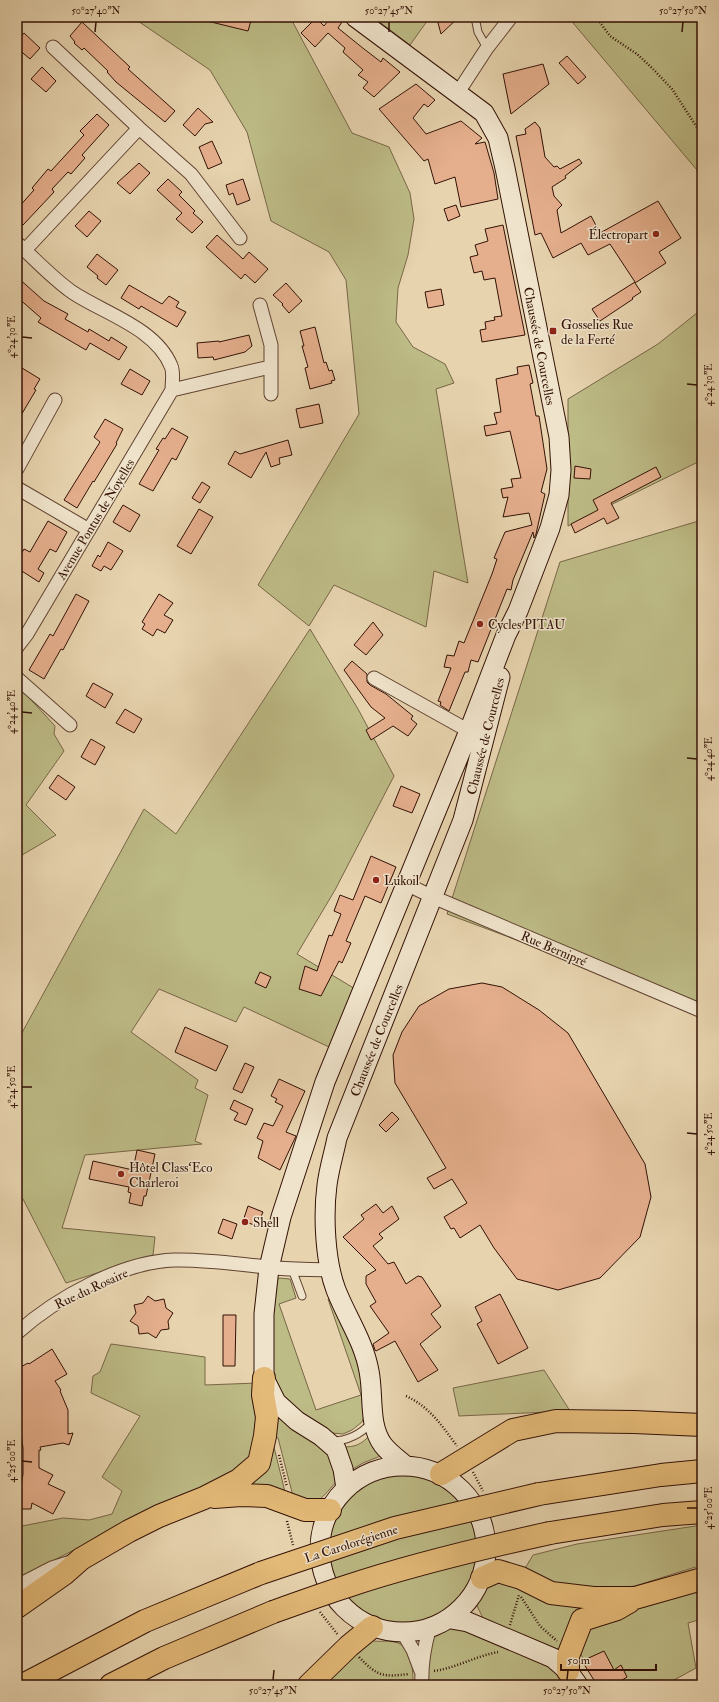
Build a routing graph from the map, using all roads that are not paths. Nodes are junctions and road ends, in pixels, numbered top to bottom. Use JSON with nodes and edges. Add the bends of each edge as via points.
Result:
{"nodes":[{"id":1,"x":355,"y":17,"type":"edge"},
{"id":2,"x":475,"y":17,"type":"edge"},
{"id":3,"x":511,"y":17,"type":"edge"},
{"id":4,"x":53,"y":47,"type":"dead end"},
{"id":5,"x":487,"y":48,"type":"junction"},
{"id":6,"x":457,"y":94,"type":"junction"},
{"id":7,"x":140,"y":128,"type":"junction"},
{"id":8,"x":240,"y":238,"type":"dead end"},
{"id":9,"x":21,"y":246,"type":"edge"},
{"id":10,"x":260,"y":305,"type":"dead end"},
{"id":11,"x":270,"y":366,"type":"junction"},
{"id":12,"x":172,"y":390,"type":"junction"},
{"id":13,"x":271,"y":394,"type":"dead end"},
{"id":14,"x":55,"y":400,"type":"dead end"},
{"id":15,"x":17,"y":469,"type":"edge"},
{"id":16,"x":17,"y":488,"type":"edge"},
{"id":17,"x":89,"y":530,"type":"junction"},
{"id":18,"x":17,"y":646,"type":"edge"},
{"id":19,"x":17,"y":678,"type":"edge"},
{"id":20,"x":374,"y":678,"type":"dead end"},
{"id":21,"x":70,"y":725,"type":"dead end"},
{"id":22,"x":477,"y":736,"type":"junction"},
{"id":23,"x":406,"y":884,"type":"junction"},
{"id":24,"x":434,"y":897,"type":"junction"},
{"id":25,"x":702,"y":1011,"type":"edge"},
{"id":26,"x":269,"y":1268,"type":"junction"},
{"id":27,"x":292,"y":1269,"type":"junction"},
{"id":28,"x":331,"y":1270,"type":"junction"},
{"id":29,"x":302,"y":1296,"type":"dead end"},
{"id":30,"x":17,"y":1333,"type":"edge"},
{"id":31,"x":264,"y":1378,"type":"junction"},
{"id":32,"x":374,"y":1419,"type":"junction"},
{"id":33,"x":702,"y":1426,"type":"edge"},
{"id":34,"x":326,"y":1440,"type":"junction"},
{"id":35,"x":406,"y":1466,"type":"junction"},
{"id":36,"x":702,"y":1471,"type":"edge"},
{"id":37,"x":441,"y":1474,"type":"junction"},
{"id":38,"x":346,"y":1488,"type":"junction"},
{"id":39,"x":204,"y":1498,"type":"junction"},
{"id":40,"x":330,"y":1510,"type":"junction"},
{"id":41,"x":702,"y":1512,"type":"edge"},
{"id":42,"x":81,"y":1559,"type":"junction"},
{"id":43,"x":482,"y":1578,"type":"junction"},
{"id":44,"x":702,"y":1579,"type":"edge"},
{"id":45,"x":17,"y":1586,"type":"edge"},
{"id":46,"x":472,"y":1596,"type":"junction"},
{"id":47,"x":635,"y":1598,"type":"junction"},
{"id":48,"x":17,"y":1607,"type":"edge"},
{"id":49,"x":451,"y":1619,"type":"junction"},
{"id":50,"x":372,"y":1627,"type":"junction"},
{"id":51,"x":429,"y":1630,"type":"junction"},
{"id":52,"x":403,"y":1633,"type":"junction"},
{"id":53,"x":498,"y":1643,"type":"junction"},
{"id":54,"x":573,"y":1678,"type":"edge"},
{"id":55,"x":422,"y":1679,"type":"edge"},
{"id":56,"x":23,"y":1685,"type":"edge"},
{"id":57,"x":111,"y":1685,"type":"edge"},
{"id":58,"x":309,"y":1685,"type":"edge"}],
"edges":[{"from":1,"to":6,"type":"main road","name":"Chaussée de Courcelles"},
{"from":2,"to":5,"type":"lane","via":[[478,32]]},
{"from":3,"to":5,"type":"street"},
{"from":4,"to":7,"type":"street"},
{"from":5,"to":6,"type":"street"},
{"from":6,"to":22,"type":"main road","name":"Chaussée de Courcelles","via":[[484,113],[498,138],[559,437],[561,470],[559,495],[550,528],[518,611],[502,668]]},
{"from":7,"to":8,"type":"street","via":[[191,174]]},
{"from":7,"to":9,"type":"street"},
{"from":9,"to":12,"type":"street","via":[[72,292],[142,332],[160,347],[172,367]]},
{"from":10,"to":11,"type":"street","via":[[271,345]]},
{"from":11,"to":12,"type":"street"},
{"from":11,"to":13,"type":"street"},
{"from":12,"to":17,"type":"street","name":"Avenue Pontus de Noyelles"},
{"from":14,"to":15,"type":"street"},
{"from":16,"to":17,"type":"street"},
{"from":17,"to":18,"type":"street","name":"Avenue Pontus de Noyelles","via":[[27,634]]},
{"from":19,"to":21,"type":"street"},
{"from":20,"to":22,"type":"street","name":"Chaussée de Courcelles"},
{"from":22,"to":23,"type":"main road","name":"Chaussée de Courcelles"},
{"from":22,"to":24,"type":"main road","name":"Chaussée de Courcelles","via":[[463,820]]},
{"from":23,"to":24,"type":"street","name":"Rue Bernipré"},
{"from":23,"to":26,"type":"main road","name":"Chaussée de Courcelles","via":[[325,1082],[281,1217]]},
{"from":24,"to":25,"type":"street","name":"Rue Bernipré"},
{"from":24,"to":28,"type":"main road","name":"Chaussée de Courcelles","via":[[337,1138],[327,1185],[326,1229]]},
{"from":26,"to":27,"type":"street","name":"Rue du Rosaire"},
{"from":26,"to":30,"type":"street","name":"Rue du Rosaire","via":[[218,1261],[173,1260],[141,1265],[106,1278],[53,1305]]},
{"from":26,"to":31,"type":"main road","name":"Chaussée de Courcelles","via":[[264,1314]]},
{"from":27,"to":28,"type":"street","name":"Rue du Rosaire"},
{"from":27,"to":29,"type":"lane"},
{"from":28,"to":32,"type":"main road","name":"Chaussée de Courcelles","via":[[340,1301],[360,1338],[368,1365]]},
{"from":31,"to":34,"type":"main road","name":"Chaussée de Courcelles","via":[[276,1402],[297,1421]]},
{"from":31,"to":39,"type":"highway","via":[[266,1423],[259,1463],[239,1480]]},
{"from":32,"to":34,"type":"lane","via":[[364,1431],[352,1437],[339,1441]]},
{"from":32,"to":35,"type":"main road","name":"Chaussée de Courcelles","via":[[383,1445]]},
{"from":33,"to":37,"type":"highway","via":[[556,1421],[513,1430]]},
{"from":34,"to":38,"type":"main road","name":"Chaussée de Courcelles","via":[[336,1449]]},
{"from":35,"to":37,"type":"main road"},
{"from":35,"to":38,"type":"main road","via":[[382,1468],[363,1476]]},
{"from":36,"to":56,"type":"highway","name":"La Carolorégienne","bridge":true,"via":[[539,1494],[395,1528],[261,1573],[145,1621]]},
{"from":37,"to":43,"type":"main road","via":[[460,1488],[476,1508],[486,1546]]},
{"from":38,"to":40,"type":"main road"},
{"from":39,"to":40,"type":"highway","via":[[266,1496],[305,1510]]},
{"from":39,"to":42,"type":"highway","via":[[159,1516]]},
{"from":40,"to":50,"type":"main road","via":[[321,1538],[325,1577],[337,1598],[351,1613]]},
{"from":41,"to":57,"type":"highway","bridge":true,"via":[[663,1515],[550,1533],[472,1550],[348,1585],[273,1612],[164,1658]]},
{"from":42,"to":45,"type":"street","via":[[52,1568]]},
{"from":42,"to":48,"type":"highway"},
{"from":43,"to":46,"type":"main road"},
{"from":43,"to":47,"type":"highway","via":[[498,1571],[521,1578],[551,1593],[592,1598]]},
{"from":44,"to":47,"type":"highway"},
{"from":46,"to":49,"type":"main road"},
{"from":46,"to":53,"type":"main road"},
{"from":47,"to":54,"type":"highway","via":[[617,1609],[582,1620],[568,1656]]},
{"from":49,"to":51,"type":"main road"},
{"from":49,"to":53,"type":"main road","via":[[468,1622]]},
{"from":50,"to":52,"type":"main road"},
{"from":50,"to":58,"type":"highway"},
{"from":51,"to":52,"type":"main road"},
{"from":51,"to":55,"type":"street","via":[[424,1649]]},
{"from":52,"to":55,"type":"street","via":[[413,1650]]},
{"from":53,"to":54,"type":"main road","via":[[553,1658]]}]}
